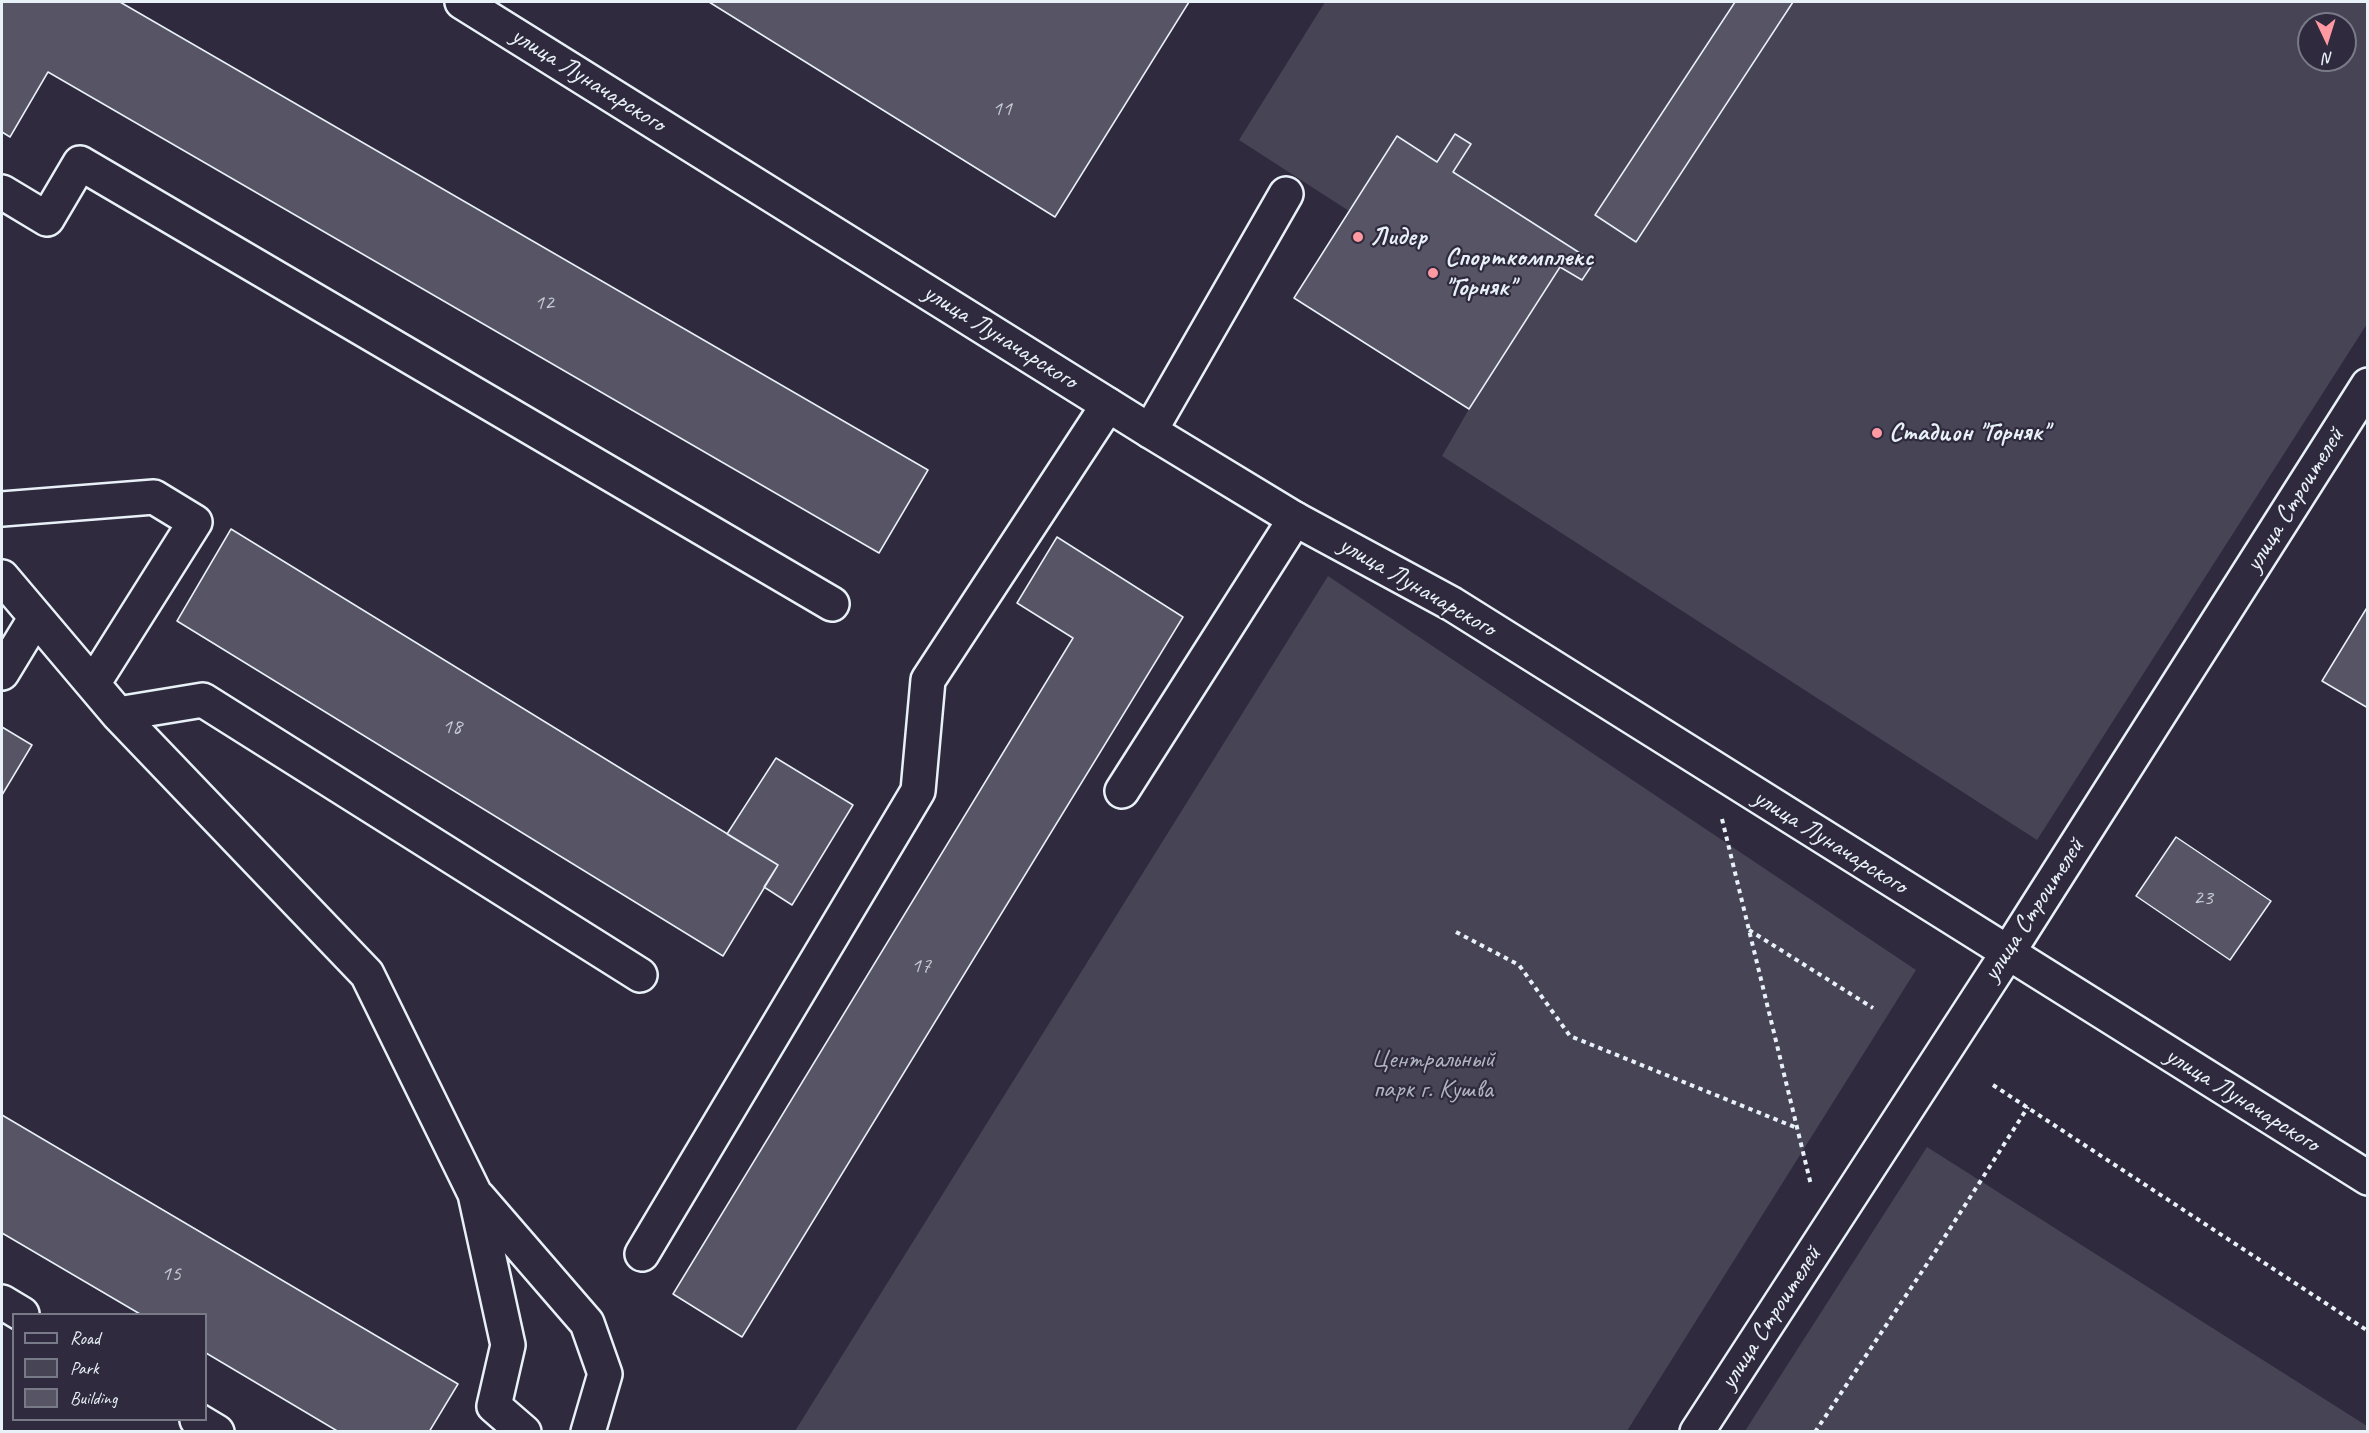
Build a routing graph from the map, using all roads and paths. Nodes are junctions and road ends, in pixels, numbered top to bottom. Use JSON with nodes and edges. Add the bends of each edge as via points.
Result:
{"nodes":[{"id":1,"x":462,"y":2,"type":"edge"},
{"id":2,"x":2,"y":192,"type":"edge"},
{"id":3,"x":1286,"y":194,"type":"dead end"},
{"id":4,"x":2367,"y":386,"type":"edge"},
{"id":5,"x":1108,"y":405,"type":"junction"},
{"id":6,"x":1150,"y":431,"type":"junction"},
{"id":7,"x":2,"y":510,"type":"edge"},
{"id":8,"x":1295,"y":519,"type":"junction"},
{"id":9,"x":2,"y":577,"type":"edge"},
{"id":10,"x":832,"y":604,"type":"dead end"},
{"id":11,"x":36,"y":618,"type":"junction"},
{"id":12,"x":2,"y":673,"type":"edge"},
{"id":13,"x":93,"y":684,"type":"junction"},
{"id":14,"x":118,"y":714,"type":"junction"},
{"id":15,"x":1709,"y":766,"type":"junction"},
{"id":16,"x":1122,"y":791,"type":"dead end"},
{"id":17,"x":1749,"y":929,"type":"junction"},
{"id":18,"x":1456,"y":932,"type":"dead end"},
{"id":19,"x":2007,"y":954,"type":"junction"},
{"id":20,"x":640,"y":975,"type":"dead end"},
{"id":21,"x":1873,"y":1008,"type":"dead end"},
{"id":22,"x":1993,"y":1085,"type":"dead end"},
{"id":23,"x":2028,"y":1107,"type":"junction"},
{"id":24,"x":1797,"y":1128,"type":"junction"},
{"id":25,"x":2367,"y":1178,"type":"edge"},
{"id":26,"x":475,"y":1194,"type":"junction"},
{"id":27,"x":1824,"y":1236,"type":"junction"},
{"id":28,"x":642,"y":1254,"type":"dead end"},
{"id":29,"x":2,"y":1302,"type":"edge"},
{"id":30,"x":20,"y":1313,"type":"edge"},
{"id":31,"x":2367,"y":1331,"type":"edge"},
{"id":32,"x":200,"y":1421,"type":"edge"},
{"id":33,"x":217,"y":1431,"type":"edge"},
{"id":34,"x":524,"y":1431,"type":"edge"},
{"id":35,"x":588,"y":1431,"type":"edge"},
{"id":36,"x":1697,"y":1431,"type":"edge"},
{"id":37,"x":1815,"y":1431,"type":"edge"}],
"edges":[{"from":1,"to":5,"type":"main road","name":"улица Луначарского"},
{"from":2,"to":10,"type":"main road","via":[[47,219],[80,164]]},
{"from":3,"to":6,"type":"main road"},
{"from":4,"to":19,"type":"main road","name":"улица Строителей"},
{"from":5,"to":6,"type":"main road","name":"улица Луначарского"},
{"from":5,"to":28,"type":"main road","via":[[928,680],[918,791]]},
{"from":6,"to":8,"type":"main road","name":"улица Луначарского"},
{"from":7,"to":13,"type":"main road","via":[[154,497],[195,522]]},
{"from":8,"to":15,"type":"main road","name":"улица Луначарского","via":[[1452,604]]},
{"from":8,"to":16,"type":"main road"},
{"from":9,"to":11,"type":"main road"},
{"from":11,"to":12,"type":"main road"},
{"from":11,"to":13,"type":"main road"},
{"from":13,"to":14,"type":"main road"},
{"from":14,"to":20,"type":"main road","via":[[203,700]]},
{"from":14,"to":26,"type":"main road","via":[[367,974]]},
{"from":15,"to":17,"type":"path"},
{"from":15,"to":19,"type":"main road","name":"улица Луначарского"},
{"from":17,"to":21,"type":"path"},
{"from":17,"to":24,"type":"path"},
{"from":18,"to":24,"type":"path","via":[[1519,965],[1570,1036]]},
{"from":19,"to":25,"type":"main road","name":"улица Луначарского"},
{"from":19,"to":27,"type":"main road","name":"улица Строителей"},
{"from":22,"to":23,"type":"path"},
{"from":23,"to":31,"type":"path"},
{"from":23,"to":37,"type":"path"},
{"from":24,"to":27,"type":"path"},
{"from":26,"to":34,"type":"main road","via":[[508,1345],[495,1406]]},
{"from":26,"to":35,"type":"main road","via":[[587,1323],[605,1374]]},
{"from":27,"to":36,"type":"main road","name":"улица Строителей"},
{"from":29,"to":30,"type":"main road"},
{"from":32,"to":33,"type":"main road"}]}
